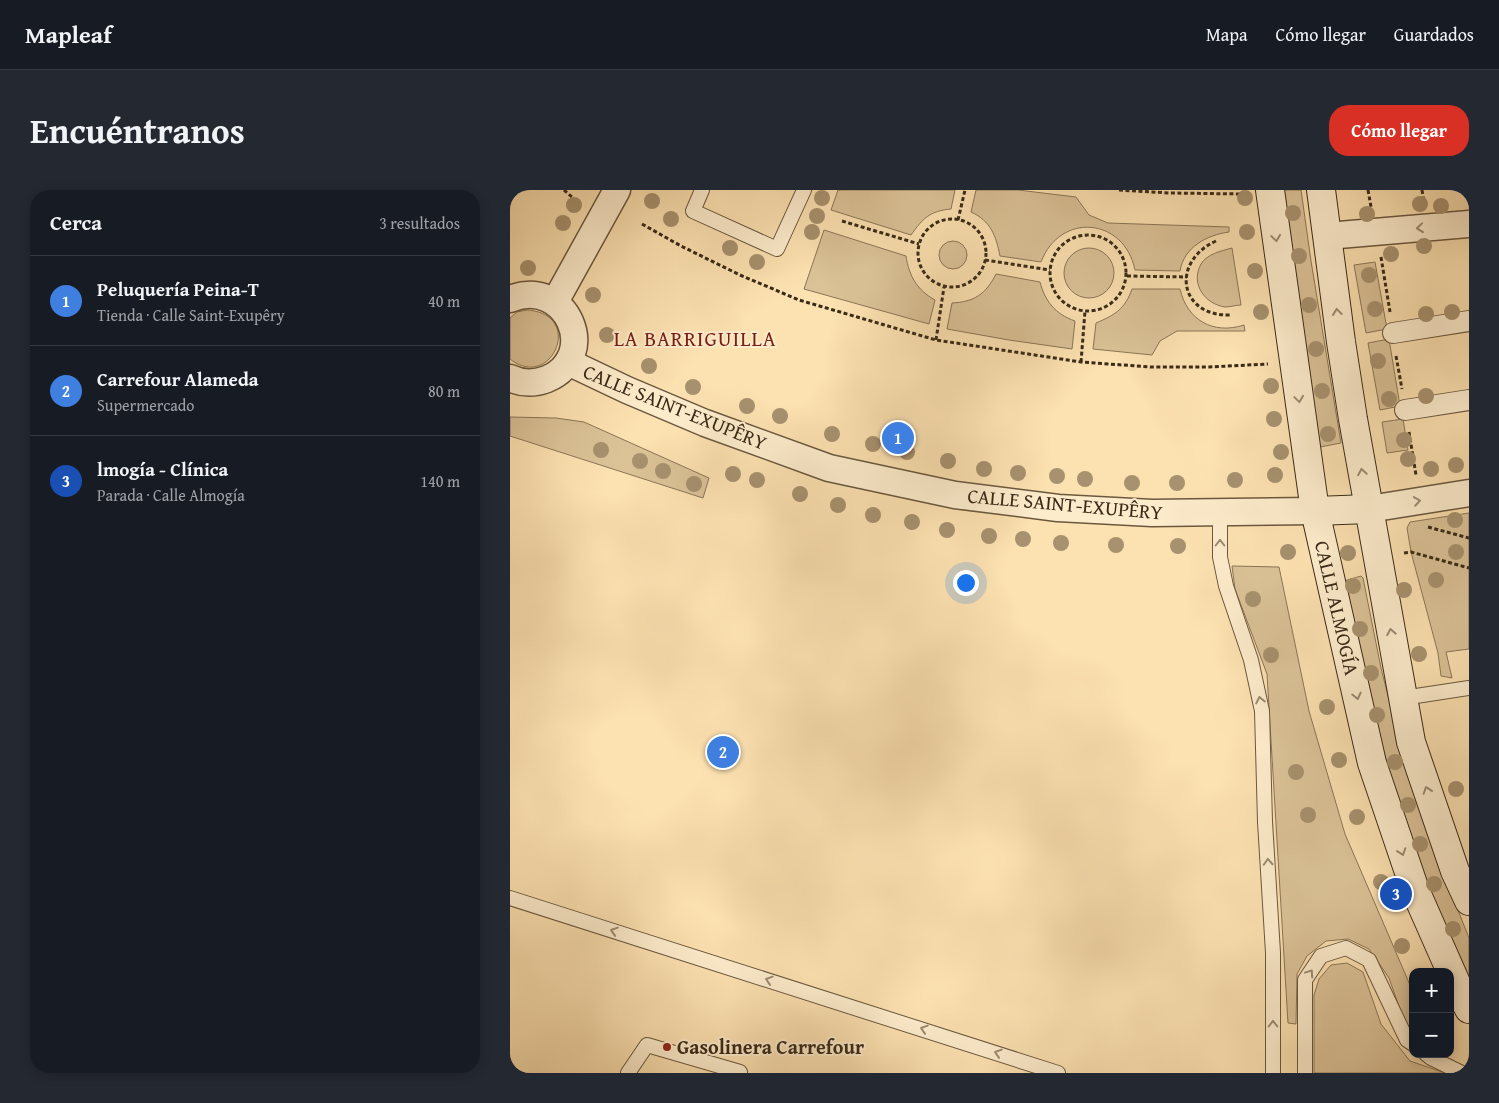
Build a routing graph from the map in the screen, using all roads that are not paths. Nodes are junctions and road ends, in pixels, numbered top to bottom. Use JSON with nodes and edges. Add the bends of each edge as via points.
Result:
{"nodes":[{"id":1,"x":617,"y":190,"type":"edge"},
{"id":2,"x":702,"y":190,"type":"edge"},
{"id":3,"x":804,"y":190,"type":"edge"},
{"id":4,"x":1321,"y":190,"type":"edge"},
{"id":5,"x":1270,"y":192,"type":"edge"},
{"id":6,"x":1469,"y":224,"type":"edge"},
{"id":7,"x":1327,"y":236,"type":"junction"},
{"id":8,"x":510,"y":299,"type":"edge"},
{"id":9,"x":555,"y":302,"type":"junction"},
{"id":10,"x":1469,"y":321,"type":"edge"},
{"id":11,"x":1393,"y":333,"type":"road end"},
{"id":12,"x":568,"y":362,"type":"junction"},
{"id":13,"x":510,"y":378,"type":"edge"},
{"id":14,"x":1469,"y":400,"type":"edge"},
{"id":15,"x":1405,"y":410,"type":"road end"},
{"id":16,"x":1469,"y":493,"type":"edge"},
{"id":17,"x":1368,"y":509,"type":"junction"},
{"id":18,"x":1315,"y":511,"type":"junction"},
{"id":19,"x":1220,"y":513,"type":"junction"},
{"id":20,"x":1469,"y":688,"type":"edge"},
{"id":21,"x":1403,"y":698,"type":"junction"},
{"id":22,"x":510,"y":898,"type":"edge"},
{"id":23,"x":1469,"y":901,"type":"edge"},
{"id":24,"x":1469,"y":1009,"type":"edge"},
{"id":25,"x":1409,"y":1041,"type":"edge"},
{"id":26,"x":1431,"y":1058,"type":"edge"},
{"id":27,"x":740,"y":1072,"type":"edge"},
{"id":28,"x":628,"y":1073,"type":"edge"},
{"id":29,"x":1058,"y":1073,"type":"edge"},
{"id":30,"x":1273,"y":1073,"type":"edge"},
{"id":31,"x":1305,"y":1073,"type":"edge"},
{"id":32,"x":1462,"y":1073,"type":"edge"}],
"edges":[{"from":1,"to":9,"type":"street"},
{"from":2,"to":3,"type":"lane","via":[[693,211],[777,249]]},
{"from":4,"to":7,"type":"main road"},
{"from":5,"to":18,"type":"main road","name":"CALLE ALMOGÍA","one_way":true},
{"from":6,"to":7,"type":"street","one_way":true},
{"from":17,"to":7,"type":"main road","one_way":true},
{"from":8,"to":9,"type":"street","via":[[531,294]]},
{"from":9,"to":12,"type":"street","via":[[567,314],[574,330],[574,346]]},
{"from":10,"to":11,"type":"street"},
{"from":12,"to":13,"type":"street","via":[[555,376],[538,383],[520,383]]},
{"from":12,"to":19,"type":"street","name":"CALLE SAINT-EXUPÊRY","via":[[705,423],[829,468],[955,495],[1058,508]]},
{"from":14,"to":15,"type":"street"},
{"from":17,"to":16,"type":"street","one_way":true},
{"from":17,"to":18,"type":"main road"},
{"from":21,"to":17,"type":"main road","one_way":true},
{"from":18,"to":19,"type":"street","name":"CALLE SAINT-EXUPÊRY"},
{"from":18,"to":24,"type":"main road","name":"CALLE ALMOGÍA","one_way":true,"via":[[1372,762],[1415,890]]},
{"from":30,"to":19,"type":"lane","one_way":true,"via":[[1273,953],[1262,710],[1251,660],[1226,586],[1220,557]]},
{"from":20,"to":21,"type":"lane"},
{"from":23,"to":21,"type":"main road","one_way":true,"via":[[1455,872],[1411,742]]},
{"from":29,"to":22,"type":"lane","one_way":true},
{"from":31,"to":25,"type":"lane","one_way":true,"via":[[1305,980],[1321,956],[1346,948],[1369,960]]},
{"from":26,"to":32,"type":"lane"},
{"from":27,"to":28,"type":"lane","via":[[647,1045]]}]}
